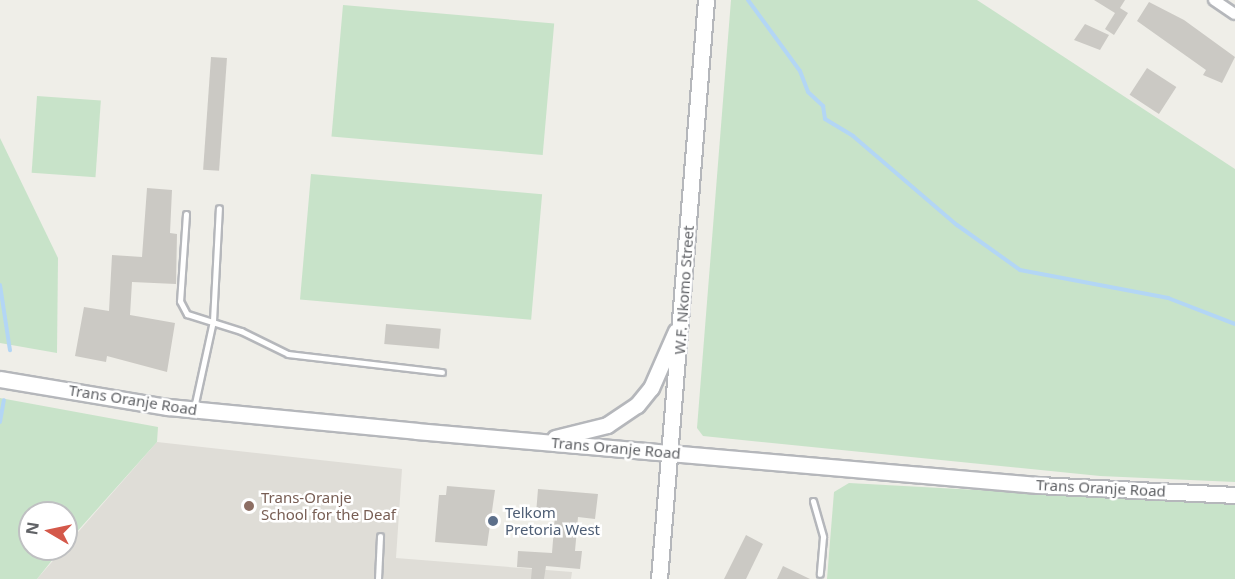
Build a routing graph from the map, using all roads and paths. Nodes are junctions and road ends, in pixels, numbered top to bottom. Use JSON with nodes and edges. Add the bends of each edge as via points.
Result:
{"nodes":[{"id":1,"x":706,"y":0,"type":"edge"},
{"id":2,"x":1214,"y":0,"type":"edge"},
{"id":3,"x":1235,"y":14,"type":"edge"},
{"id":4,"x":219,"y":208,"type":"dead end"},
{"id":5,"x":186,"y":214,"type":"dead end"},
{"id":6,"x":683,"y":315,"type":"junction"},
{"id":7,"x":213,"y":321,"type":"junction"},
{"id":8,"x":442,"y":372,"type":"dead end"},
{"id":9,"x":0,"y":378,"type":"edge"},
{"id":10,"x":194,"y":410,"type":"junction"},
{"id":11,"x":537,"y":441,"type":"junction"},
{"id":12,"x":671,"y":453,"type":"junction"},
{"id":13,"x":1235,"y":495,"type":"edge"},
{"id":14,"x":813,"y":501,"type":"dead end"},
{"id":15,"x":380,"y":536,"type":"dead end"},
{"id":16,"x":820,"y":574,"type":"dead end"},
{"id":17,"x":378,"y":579,"type":"edge"},
{"id":18,"x":659,"y":579,"type":"edge"}],
"edges":[{"from":1,"to":6,"type":"main road","name":"W.F. Nkomo Street"},
{"from":2,"to":3,"type":"street"},
{"from":4,"to":7,"type":"lane"},
{"from":5,"to":7,"type":"lane","via":[[180,301],[187,314]]},
{"from":6,"to":11,"type":"main road","via":[[664,364],[637,405],[607,425]]},
{"from":6,"to":12,"type":"main road","name":"W.F. Nkomo Street"},
{"from":7,"to":8,"type":"lane","via":[[288,354]]},
{"from":7,"to":10,"type":"lane"},
{"from":9,"to":10,"type":"main road","name":"Trans Oranje Road"},
{"from":10,"to":11,"type":"main road","name":"Trans Oranje Road"},
{"from":11,"to":12,"type":"main road","name":"Trans Oranje Road"},
{"from":12,"to":13,"type":"main road","name":"Trans Oranje Road","via":[[1038,485]]},
{"from":12,"to":18,"type":"main road","name":"W.F. Nkomo Street"},
{"from":14,"to":16,"type":"lane","via":[[823,537]]},
{"from":15,"to":17,"type":"lane"}]}
